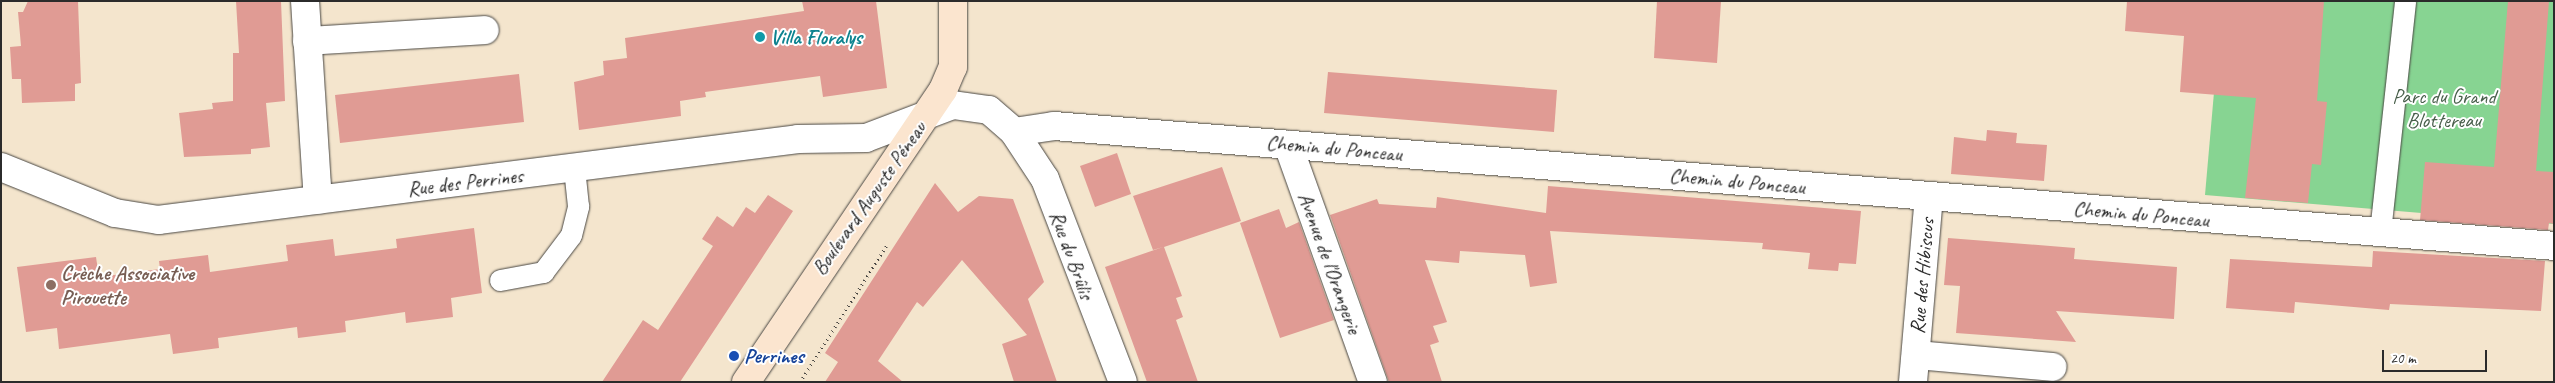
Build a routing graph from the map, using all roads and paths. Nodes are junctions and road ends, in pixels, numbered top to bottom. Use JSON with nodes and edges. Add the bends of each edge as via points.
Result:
{"nodes":[{"id":1,"x":305,"y":1,"type":"edge"},
{"id":2,"x":954,"y":1,"type":"edge"},
{"id":3,"x":2405,"y":1,"type":"edge"},
{"id":4,"x":485,"y":30,"type":"dead end"},
{"id":5,"x":307,"y":41,"type":"junction"},
{"id":6,"x":931,"y":110,"type":"junction"},
{"id":7,"x":1014,"y":132,"type":"junction"},
{"id":8,"x":1288,"y":145,"type":"junction"},
{"id":9,"x":1,"y":167,"type":"edge"},
{"id":10,"x":574,"y":168,"type":"junction"},
{"id":11,"x":1929,"y":197,"type":"junction"},
{"id":12,"x":318,"y":200,"type":"junction"},
{"id":13,"x":2380,"y":232,"type":"junction"},
{"id":14,"x":886,"y":245,"type":"dead end"},
{"id":15,"x":2554,"y":246,"type":"edge"},
{"id":16,"x":500,"y":280,"type":"dead end"},
{"id":17,"x":1916,"y":355,"type":"junction"},
{"id":18,"x":2052,"y":367,"type":"dead end"},
{"id":19,"x":746,"y":382,"type":"edge"},
{"id":20,"x":800,"y":382,"type":"edge"},
{"id":21,"x":1123,"y":382,"type":"edge"},
{"id":22,"x":1373,"y":382,"type":"edge"},
{"id":23,"x":1913,"y":382,"type":"edge"}],
"edges":[{"from":1,"to":5,"type":"street"},
{"from":2,"to":6,"type":"street","name":"Boulevard Auguste Péneau","via":[[953,67]]},
{"from":3,"to":13,"type":"lane"},
{"from":4,"to":5,"type":"street"},
{"from":5,"to":12,"type":"street"},
{"from":6,"to":7,"type":"street","via":[[953,105],[989,110]]},
{"from":6,"to":10,"type":"street","name":"Rue des Perrines","via":[[866,138],[798,139]]},
{"from":6,"to":19,"type":"street","name":"Boulevard Auguste Péneau"},
{"from":7,"to":8,"type":"street","name":"Chemin du Ponceau","via":[[1054,126]]},
{"from":7,"to":21,"type":"street","name":"Rue du Brûlis","via":[[1044,179],[1088,302]]},
{"from":8,"to":11,"type":"street","name":"Chemin du Ponceau"},
{"from":8,"to":22,"type":"street","name":"Avenue de l'Orangerie"},
{"from":9,"to":12,"type":"street","name":"Rue des Perrines","via":[[116,212],[158,220]]},
{"from":10,"to":12,"type":"street","name":"Rue des Perrines"},
{"from":10,"to":16,"type":"lane","via":[[578,206],[571,235],[543,272]]},
{"from":11,"to":13,"type":"street","name":"Chemin du Ponceau"},
{"from":11,"to":17,"type":"street","name":"Rue des Hibiscus"},
{"from":13,"to":15,"type":"street","name":"Chemin du Ponceau"},
{"from":14,"to":20,"type":"path"},
{"from":17,"to":18,"type":"street","name":"Rue des Hibiscus"},
{"from":17,"to":23,"type":"street","name":"Rue des Hibiscus"}]}
